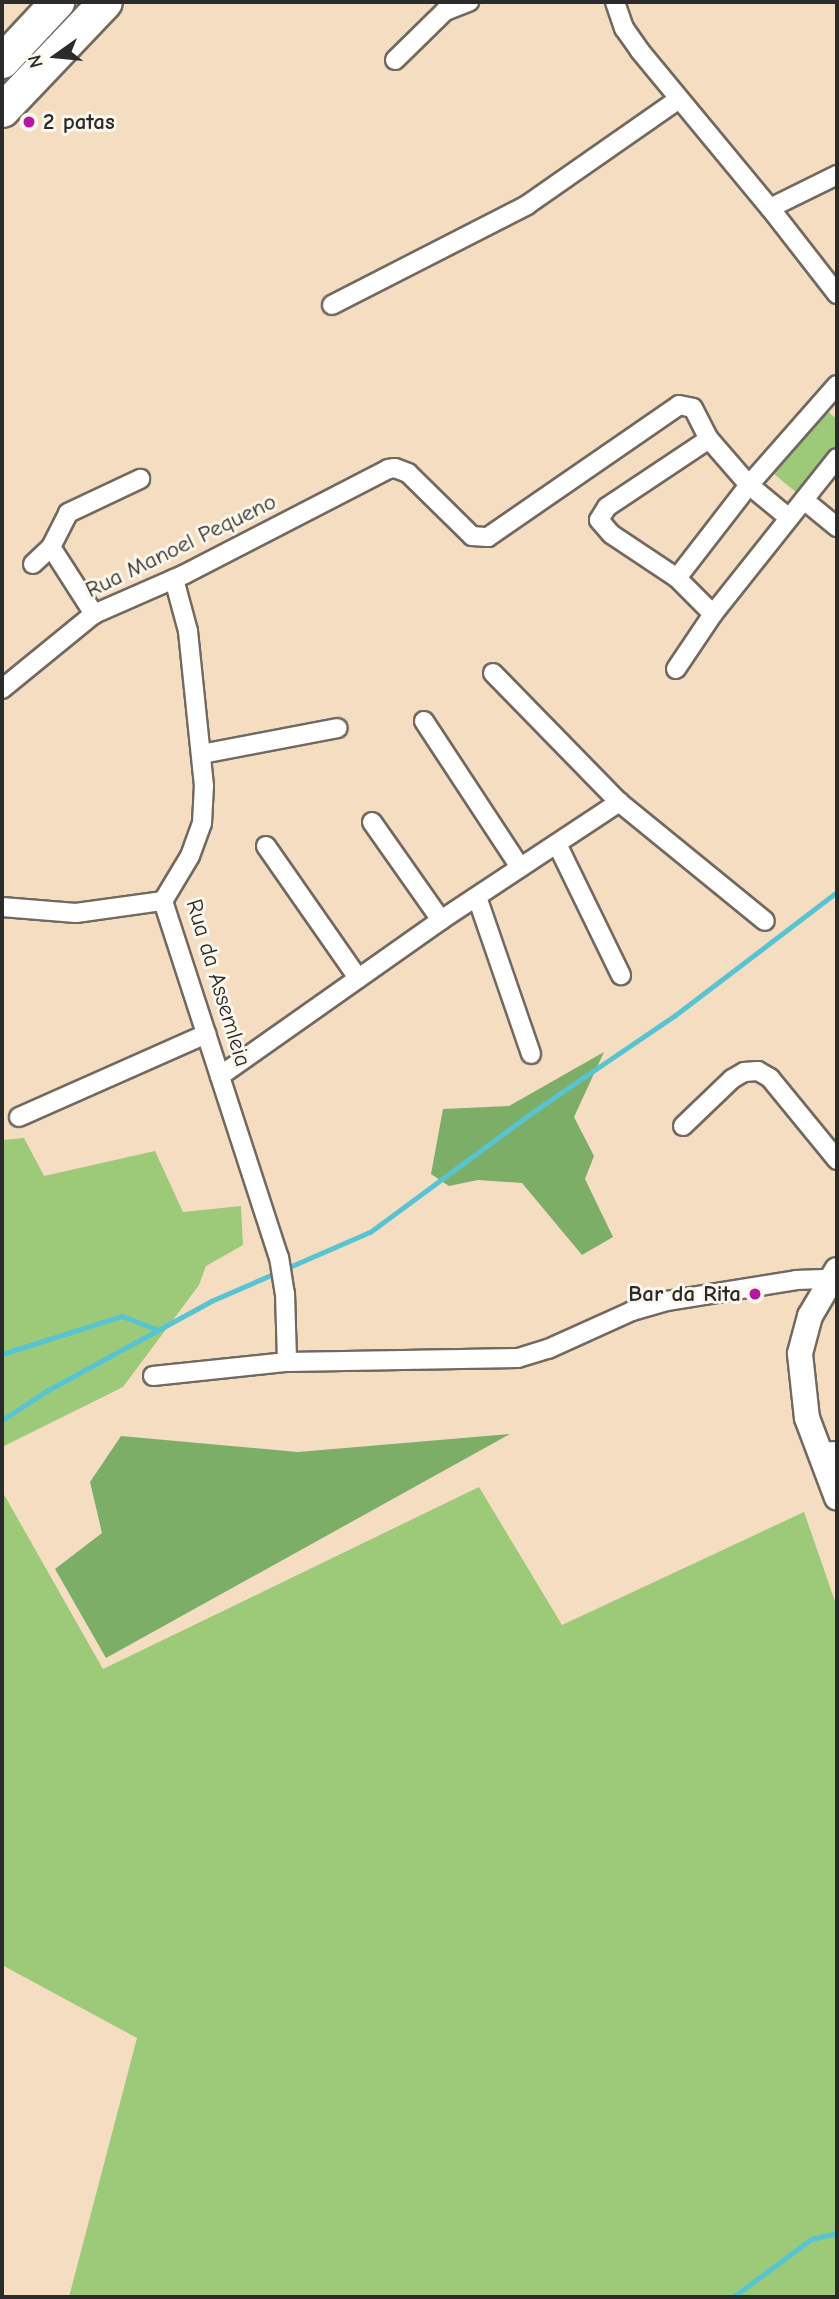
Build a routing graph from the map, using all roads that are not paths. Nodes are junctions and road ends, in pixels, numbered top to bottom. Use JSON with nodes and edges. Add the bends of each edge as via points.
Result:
{"nodes":[{"id":1,"x":105,"y":2,"type":"edge"},
{"id":2,"x":469,"y":2,"type":"edge"},
{"id":3,"x":615,"y":2,"type":"edge"},
{"id":4,"x":53,"y":3,"type":"edge"},
{"id":5,"x":395,"y":60,"type":"dead end"},
{"id":6,"x":2,"y":61,"type":"edge"},
{"id":7,"x":679,"y":99,"type":"junction"},
{"id":8,"x":2,"y":110,"type":"edge"},
{"id":9,"x":837,"y":175,"type":"edge"},
{"id":10,"x":770,"y":208,"type":"junction"},
{"id":11,"x":837,"y":294,"type":"edge"},
{"id":12,"x":332,"y":305,"type":"dead end"},
{"id":13,"x":837,"y":385,"type":"edge"},
{"id":14,"x":709,"y":439,"type":"junction"},
{"id":15,"x":837,"y":458,"type":"edge"},
{"id":16,"x":140,"y":479,"type":"dead end"},
{"id":17,"x":749,"y":485,"type":"junction"},
{"id":18,"x":804,"y":500,"type":"junction"},
{"id":19,"x":789,"y":518,"type":"junction"},
{"id":20,"x":837,"y":527,"type":"edge"},
{"id":21,"x":51,"y":547,"type":"junction"},
{"id":22,"x":33,"y":564,"type":"dead end"},
{"id":23,"x":677,"y":578,"type":"junction"},
{"id":24,"x":174,"y":579,"type":"junction"},
{"id":25,"x":94,"y":614,"type":"junction"},
{"id":26,"x":713,"y":614,"type":"junction"},
{"id":27,"x":676,"y":669,"type":"dead end"},
{"id":28,"x":493,"y":673,"type":"dead end"},
{"id":29,"x":2,"y":689,"type":"edge"},
{"id":30,"x":424,"y":721,"type":"dead end"},
{"id":31,"x":338,"y":728,"type":"dead end"},
{"id":32,"x":202,"y":754,"type":"junction"},
{"id":33,"x":619,"y":802,"type":"junction"},
{"id":34,"x":372,"y":822,"type":"dead end"},
{"id":35,"x":556,"y":844,"type":"junction"},
{"id":36,"x":266,"y":846,"type":"dead end"},
{"id":37,"x":520,"y":867,"type":"junction"},
{"id":38,"x":477,"y":897,"type":"junction"},
{"id":39,"x":163,"y":901,"type":"junction"},
{"id":40,"x":2,"y":907,"type":"edge"},
{"id":41,"x":442,"y":920,"type":"junction"},
{"id":42,"x":765,"y":922,"type":"dead end"},
{"id":43,"x":621,"y":975,"type":"dead end"},
{"id":44,"x":358,"y":978,"type":"junction"},
{"id":45,"x":206,"y":1034,"type":"junction"},
{"id":46,"x":531,"y":1054,"type":"dead end"},
{"id":47,"x":220,"y":1076,"type":"junction"},
{"id":48,"x":19,"y":1118,"type":"dead end"},
{"id":49,"x":683,"y":1126,"type":"dead end"},
{"id":50,"x":837,"y":1160,"type":"edge"},
{"id":51,"x":834,"y":1274,"type":"edge"},
{"id":52,"x":287,"y":1362,"type":"junction"},
{"id":53,"x":152,"y":1376,"type":"dead end"},
{"id":54,"x":828,"y":1452,"type":"edge"},
{"id":55,"x":837,"y":1498,"type":"edge"}],
"edges":[{"from":1,"to":8,"type":"highway"},
{"from":2,"to":5,"type":"street","via":[[445,11]]},
{"from":3,"to":7,"type":"street","via":[[624,28]]},
{"from":4,"to":6,"type":"highway"},
{"from":7,"to":10,"type":"street"},
{"from":7,"to":12,"type":"street","via":[[527,205]]},
{"from":9,"to":10,"type":"street"},
{"from":10,"to":11,"type":"street"},
{"from":13,"to":17,"type":"street"},
{"from":14,"to":17,"type":"street"},
{"from":14,"to":23,"type":"street","via":[[607,507],[600,520],[611,534]]},
{"from":14,"to":24,"type":"street","name":"Rua Manoel Pequeno","via":[[693,408],[686,404],[670,409],[488,537],[472,536],[408,473],[395,468]]},
{"from":15,"to":18,"type":"street"},
{"from":16,"to":21,"type":"street","via":[[68,513]]},
{"from":17,"to":19,"type":"street"},
{"from":17,"to":23,"type":"street"},
{"from":18,"to":19,"type":"street"},
{"from":18,"to":20,"type":"street"},
{"from":19,"to":26,"type":"street"},
{"from":21,"to":22,"type":"street"},
{"from":21,"to":25,"type":"street"},
{"from":23,"to":26,"type":"street"},
{"from":24,"to":25,"type":"street","name":"Rua Manoel Pequeno"},
{"from":24,"to":32,"type":"street","name":"Rua da Assemleia","via":[[188,631]]},
{"from":25,"to":29,"type":"street","name":"Rua Manoel Pequeno"},
{"from":26,"to":27,"type":"street"},
{"from":28,"to":33,"type":"street"},
{"from":30,"to":37,"type":"street"},
{"from":31,"to":32,"type":"street"},
{"from":32,"to":39,"type":"street","name":"Rua da Assemleia","via":[[202,823],[190,856]]},
{"from":33,"to":35,"type":"street"},
{"from":33,"to":42,"type":"street"},
{"from":34,"to":41,"type":"street"},
{"from":35,"to":37,"type":"street"},
{"from":35,"to":43,"type":"street"},
{"from":36,"to":44,"type":"street"},
{"from":37,"to":38,"type":"street"},
{"from":38,"to":41,"type":"street"},
{"from":38,"to":46,"type":"street"},
{"from":39,"to":40,"type":"street","via":[[76,913]]},
{"from":39,"to":45,"type":"street","name":"Rua da Assemleia"},
{"from":41,"to":44,"type":"street"},
{"from":44,"to":47,"type":"street"},
{"from":45,"to":47,"type":"street","name":"Rua da Assemleia"},
{"from":45,"to":48,"type":"street"},
{"from":47,"to":52,"type":"street","name":"Rua da Assemleia","via":[[279,1257]]},
{"from":49,"to":50,"type":"street","via":[[732,1079],[758,1070],[770,1078]]},
{"from":51,"to":52,"type":"street","via":[[667,1301],[518,1358]]},
{"from":51,"to":54,"type":"street","via":[[810,1317],[800,1354],[803,1396]]},
{"from":52,"to":53,"type":"street"},
{"from":54,"to":55,"type":"street"}]}
